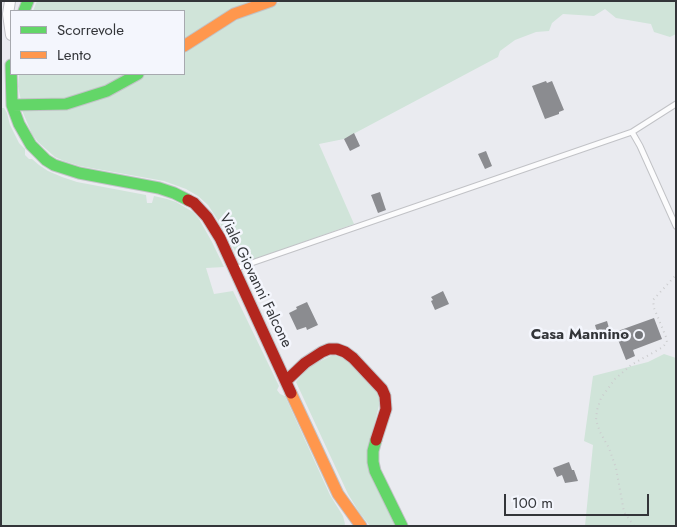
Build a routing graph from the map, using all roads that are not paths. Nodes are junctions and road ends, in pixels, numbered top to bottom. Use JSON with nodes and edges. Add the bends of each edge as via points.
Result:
{"nodes":[{"id":1,"x":10,"y":1,"type":"edge"},
{"id":2,"x":271,"y":1,"type":"edge"},
{"id":3,"x":10,"y":28,"type":"edge"},
{"id":4,"x":185,"y":45,"type":"edge"},
{"id":5,"x":10,"y":75,"type":"edge"},
{"id":6,"x":136,"y":75,"type":"edge"},
{"id":7,"x":9,"y":101,"type":"edge"},
{"id":8,"x":676,"y":104,"type":"edge"},
{"id":9,"x":632,"y":132,"type":"junction"},
{"id":10,"x":676,"y":226,"type":"edge"},
{"id":11,"x":234,"y":270,"type":"junction"},
{"id":12,"x":286,"y":381,"type":"junction"},
{"id":13,"x":361,"y":526,"type":"edge"},
{"id":14,"x":402,"y":526,"type":"edge"}],
"edges":[{"from":1,"to":3,"type":"street"},
{"from":2,"to":4,"type":"street","via":[[234,14]]},
{"from":5,"to":7,"type":"street"},
{"from":6,"to":7,"type":"street","via":[[107,90],[66,104]]},
{"from":7,"to":11,"type":"street","name":"Viale Giovanni Falcone","via":[[31,145],[54,165],[174,192],[194,203],[214,226]]},
{"from":8,"to":9,"type":"lane"},
{"from":9,"to":10,"type":"lane"},
{"from":9,"to":11,"type":"lane"},
{"from":11,"to":12,"type":"street","name":"Viale Giovanni Falcone"},
{"from":12,"to":13,"type":"street","name":"Viale Giovanni Falcone","via":[[338,494]]},
{"from":12,"to":14,"type":"street","via":[[305,362],[329,349],[337,349],[353,358],[382,389],[386,409],[373,451],[373,462]]}]}
